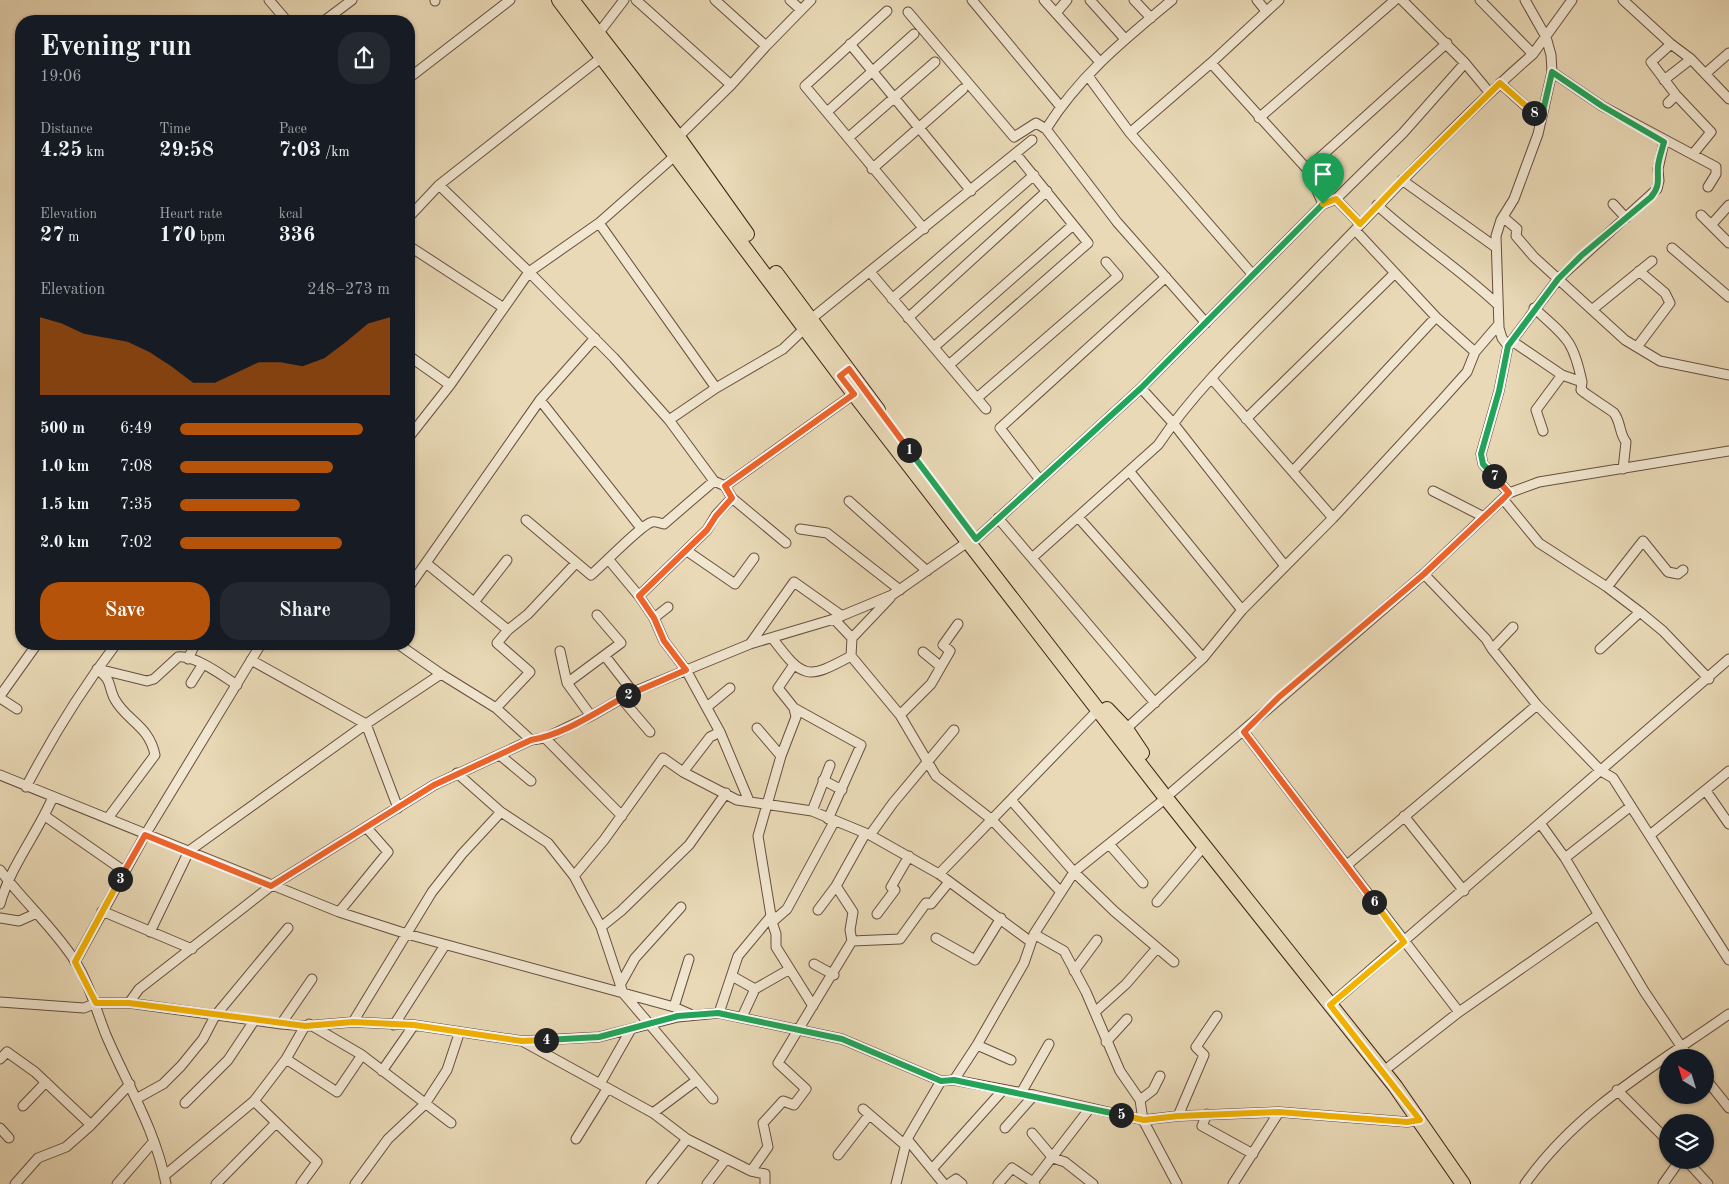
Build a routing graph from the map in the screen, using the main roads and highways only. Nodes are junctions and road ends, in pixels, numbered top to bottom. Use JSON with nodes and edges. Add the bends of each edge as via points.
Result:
{"nodes":[{"id":1,"x":559,"y":0,"type":"edge"},
{"id":2,"x":572,"y":0,"type":"edge"},
{"id":3,"x":808,"y":323,"type":"junction"},
{"id":4,"x":845,"y":372,"type":"junction"},
{"id":5,"x":972,"y":540,"type":"junction"},
{"id":6,"x":1169,"y":795,"type":"junction"},
{"id":7,"x":1334,"y":1002,"type":"junction"},
{"id":8,"x":1463,"y":1184,"type":"edge"},
{"id":9,"x":1472,"y":1184,"type":"edge"}],
"edges":[{"from":1,"to":3,"type":"main road"},
{"from":2,"to":3,"type":"main road","via":[[678,138]]},
{"from":3,"to":4,"type":"main road"},
{"from":4,"to":5,"type":"main road"},
{"from":4,"to":5,"type":"main road","via":[[854,394]]},
{"from":5,"to":6,"type":"main road","via":[[1098,710]]},
{"from":5,"to":6,"type":"main road","via":[[1010,580],[1094,694],[1126,729]]},
{"from":6,"to":7,"type":"main road"},
{"from":6,"to":7,"type":"main road","via":[[1204,846]]},
{"from":7,"to":8,"type":"main road"},
{"from":7,"to":9,"type":"main road","via":[[1390,1066]]}]}
